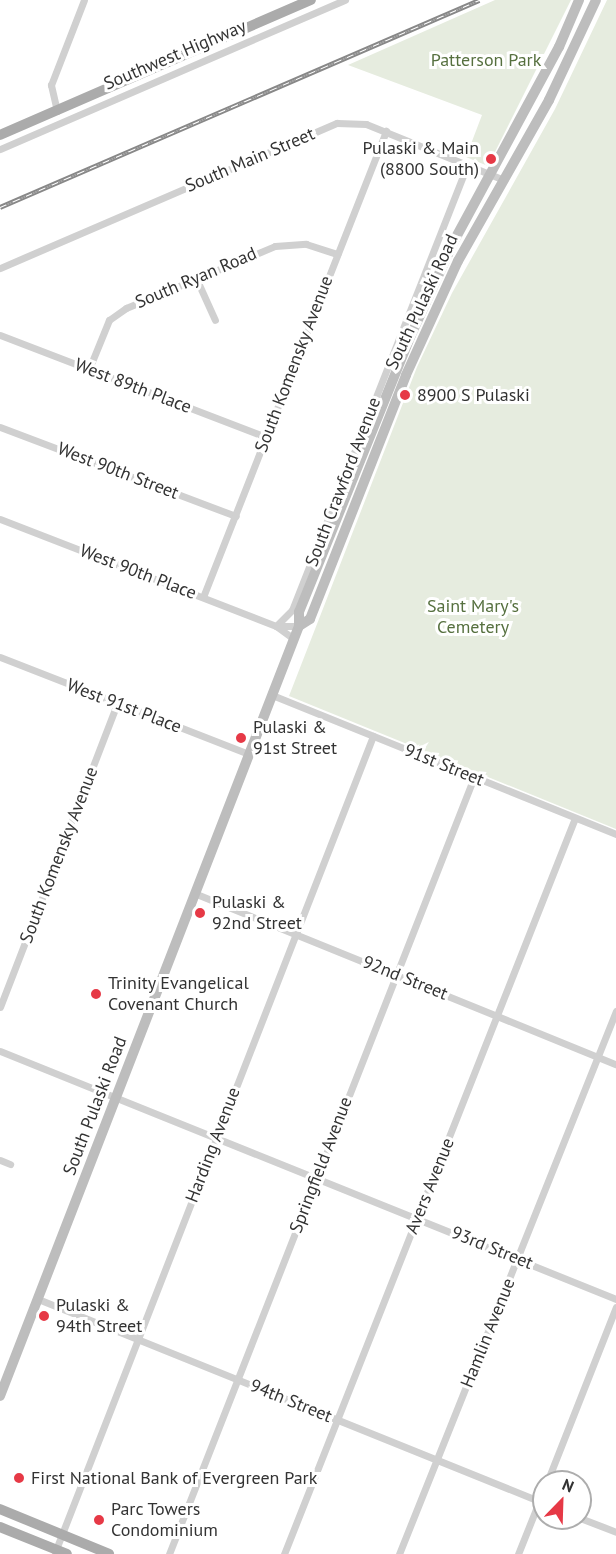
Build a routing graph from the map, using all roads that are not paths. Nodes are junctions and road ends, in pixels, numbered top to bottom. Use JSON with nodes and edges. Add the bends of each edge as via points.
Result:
{"nodes":[{"id":1,"x":84,"y":0,"type":"edge"},
{"id":2,"x":311,"y":0,"type":"edge"},
{"id":3,"x":345,"y":0,"type":"edge"},
{"id":4,"x":579,"y":0,"type":"edge"},
{"id":5,"x":596,"y":0,"type":"edge"},
{"id":6,"x":80,"y":101,"type":"junction"},
{"id":7,"x":57,"y":111,"type":"junction"},
{"id":8,"x":85,"y":112,"type":"junction"},
{"id":9,"x":386,"y":131,"type":"junction"},
{"id":10,"x":0,"y":135,"type":"edge"},
{"id":11,"x":0,"y":149,"type":"edge"},
{"id":12,"x":468,"y":164,"type":"junction"},
{"id":13,"x":491,"y":174,"type":"junction"},
{"id":14,"x":504,"y":180,"type":"junction"},
{"id":15,"x":337,"y":254,"type":"junction"},
{"id":16,"x":0,"y":268,"type":"edge"},
{"id":17,"x":196,"y":278,"type":"junction"},
{"id":18,"x":215,"y":320,"type":"dead end"},
{"id":19,"x":0,"y":334,"type":"edge"},
{"id":20,"x":89,"y":369,"type":"junction"},
{"id":21,"x":0,"y":427,"type":"edge"},
{"id":22,"x":266,"y":437,"type":"junction"},
{"id":23,"x":236,"y":516,"type":"junction"},
{"id":24,"x":0,"y":519,"type":"edge"},
{"id":25,"x":203,"y":597,"type":"junction"},
{"id":26,"x":276,"y":626,"type":"junction"},
{"id":27,"x":299,"y":626,"type":"junction"},
{"id":28,"x":294,"y":639,"type":"junction"},
{"id":29,"x":0,"y":657,"type":"edge"},
{"id":30,"x":272,"y":695,"type":"junction"},
{"id":31,"x":117,"y":703,"type":"junction"},
{"id":32,"x":374,"y":736,"type":"junction"},
{"id":33,"x":249,"y":754,"type":"junction"},
{"id":34,"x":474,"y":777,"type":"junction"},
{"id":35,"x":575,"y":818,"type":"junction"},
{"id":36,"x":616,"y":834,"type":"edge"},
{"id":37,"x":194,"y":893,"type":"junction"},
{"id":38,"x":296,"y":934,"type":"junction"},
{"id":39,"x":396,"y":975,"type":"junction"},
{"id":40,"x":0,"y":1007,"type":"edge"},
{"id":41,"x":616,"y":1011,"type":"edge"},
{"id":42,"x":497,"y":1016,"type":"junction"},
{"id":43,"x":0,"y":1051,"type":"edge"},
{"id":44,"x":598,"y":1057,"type":"junction"},
{"id":45,"x":616,"y":1064,"type":"edge"},
{"id":46,"x":116,"y":1096,"type":"junction"},
{"id":47,"x":217,"y":1137,"type":"junction"},
{"id":48,"x":0,"y":1160,"type":"edge"},
{"id":49,"x":10,"y":1164,"type":"dead end"},
{"id":50,"x":317,"y":1178,"type":"junction"},
{"id":51,"x":418,"y":1218,"type":"junction"},
{"id":52,"x":517,"y":1259,"type":"junction"},
{"id":53,"x":38,"y":1299,"type":"junction"},
{"id":54,"x":616,"y":1299,"type":"edge"},
{"id":55,"x":616,"y":1307,"type":"edge"},
{"id":56,"x":138,"y":1339,"type":"junction"},
{"id":57,"x":238,"y":1380,"type":"junction"},
{"id":58,"x":0,"y":1396,"type":"edge"},
{"id":59,"x":338,"y":1420,"type":"junction"},
{"id":60,"x":437,"y":1460,"type":"junction"},
{"id":61,"x":552,"y":1470,"type":"edge"},
{"id":62,"x":532,"y":1498,"type":"edge"},
{"id":63,"x":0,"y":1509,"type":"edge"},
{"id":64,"x":592,"y":1523,"type":"edge"},
{"id":65,"x":532,"y":1524,"type":"edge"},
{"id":66,"x":0,"y":1527,"type":"edge"},
{"id":67,"x":616,"y":1532,"type":"edge"},
{"id":68,"x":61,"y":1534,"type":"junction"},
{"id":69,"x":55,"y":1552,"type":"edge"},
{"id":70,"x":67,"y":1554,"type":"edge"},
{"id":71,"x":109,"y":1554,"type":"edge"},
{"id":72,"x":169,"y":1554,"type":"edge"},
{"id":73,"x":284,"y":1554,"type":"edge"},
{"id":74,"x":399,"y":1554,"type":"edge"},
{"id":75,"x":518,"y":1554,"type":"edge"}],
"edges":[{"from":1,"to":7,"type":"street","via":[[51,85]]},
{"from":2,"to":6,"type":"main road","name":"Southwest Highway"},
{"from":3,"to":8,"type":"street","name":"Southwest Highway"},
{"from":4,"to":13,"type":"main road","name":"South Pulaski Road","via":[[559,48]]},
{"from":5,"to":14,"type":"main road","name":"South Pulaski Road","via":[[561,77]]},
{"from":6,"to":7,"type":"main road","name":"Southwest Highway"},
{"from":6,"to":8,"type":"street"},
{"from":7,"to":10,"type":"main road","name":"Southwest Highway"},
{"from":8,"to":11,"type":"street","name":"Southwest Highway"},
{"from":9,"to":12,"type":"street","name":"South Main Street"},
{"from":9,"to":15,"type":"street","name":"South Komensky Avenue"},
{"from":9,"to":16,"type":"street","name":"South Main Street","via":[[356,122],[337,123]]},
{"from":12,"to":13,"type":"street","name":"South Main Street"},
{"from":12,"to":26,"type":"street","name":"South Crawford Avenue","via":[[292,610]]},
{"from":13,"to":14,"type":"street","name":"South Main Street"},
{"from":13,"to":27,"type":"main road","name":"South Pulaski Road","via":[[454,241],[411,335],[299,612]]},
{"from":14,"to":27,"type":"main road","name":"South Pulaski Road","via":[[458,261],[411,364],[310,619]]},
{"from":15,"to":17,"type":"street","name":"South Ryan Road","via":[[306,244],[284,244]]},
{"from":15,"to":22,"type":"street","name":"South Komensky Avenue"},
{"from":17,"to":18,"type":"street"},
{"from":17,"to":20,"type":"street","name":"South Ryan Road","via":[[113,316]]},
{"from":19,"to":20,"type":"street","name":"West 89th Place"},
{"from":20,"to":22,"type":"street","name":"West 89th Place"},
{"from":21,"to":23,"type":"street","name":"West 90th Street"},
{"from":22,"to":23,"type":"street","name":"South Komensky Avenue"},
{"from":23,"to":25,"type":"street","name":"South Komensky Avenue"},
{"from":24,"to":25,"type":"street","name":"West 90th Place"},
{"from":25,"to":26,"type":"street","name":"West 90th Place"},
{"from":26,"to":27,"type":"street","name":"West 90th Place"},
{"from":26,"to":28,"type":"street","name":"West 90th Place"},
{"from":27,"to":28,"type":"main road","name":"South Pulaski Road"},
{"from":28,"to":30,"type":"main road","name":"South Pulaski Road"},
{"from":29,"to":31,"type":"street","name":"West 91st Place"},
{"from":30,"to":32,"type":"street","name":"91st Street"},
{"from":30,"to":33,"type":"main road","name":"South Pulaski Road"},
{"from":31,"to":33,"type":"street","name":"West 91st Place"},
{"from":31,"to":40,"type":"street","name":"South Komensky Avenue"},
{"from":32,"to":34,"type":"street","name":"91st Street"},
{"from":32,"to":38,"type":"street","name":"Harding Avenue"},
{"from":33,"to":37,"type":"main road","name":"South Pulaski Road"},
{"from":34,"to":35,"type":"street","name":"91st Street"},
{"from":34,"to":39,"type":"street","name":"Springfield Avenue"},
{"from":35,"to":36,"type":"street","name":"91st Street"},
{"from":35,"to":42,"type":"street","name":"Avers Avenue"},
{"from":37,"to":38,"type":"street","name":"92nd Street"},
{"from":37,"to":46,"type":"main road","name":"South Pulaski Road"},
{"from":38,"to":39,"type":"street","name":"92nd Street"},
{"from":38,"to":47,"type":"street","name":"Harding Avenue"},
{"from":39,"to":42,"type":"street","name":"92nd Street"},
{"from":39,"to":50,"type":"street","name":"Springfield Avenue"},
{"from":41,"to":44,"type":"street","name":"Hamlin Avenue"},
{"from":42,"to":44,"type":"street","name":"92nd Street"},
{"from":42,"to":51,"type":"street","name":"Avers Avenue"},
{"from":43,"to":46,"type":"street","name":"93rd Street"},
{"from":44,"to":45,"type":"street","name":"92nd Street"},
{"from":44,"to":52,"type":"street","name":"Hamlin Avenue"},
{"from":46,"to":47,"type":"street","name":"93rd Street"},
{"from":46,"to":53,"type":"main road","name":"South Pulaski Road"},
{"from":47,"to":50,"type":"street","name":"93rd Street"},
{"from":47,"to":56,"type":"street","name":"Harding Avenue"},
{"from":48,"to":49,"type":"street"},
{"from":50,"to":51,"type":"street","name":"93rd Street"},
{"from":50,"to":57,"type":"street","name":"Springfield Avenue"},
{"from":51,"to":52,"type":"street","name":"93rd Street"},
{"from":51,"to":59,"type":"street","name":"Avers Avenue"},
{"from":52,"to":54,"type":"street","name":"93rd Street"},
{"from":52,"to":60,"type":"street","name":"Hamlin Avenue"},
{"from":53,"to":56,"type":"street","name":"94th Street"},
{"from":53,"to":58,"type":"main road","name":"South Pulaski Road"},
{"from":55,"to":61,"type":"street"},
{"from":56,"to":57,"type":"street","name":"94th Street"},
{"from":56,"to":68,"type":"street","name":"Harding Avenue"},
{"from":57,"to":59,"type":"street","name":"94th Street"},
{"from":57,"to":72,"type":"street","name":"Springfield Avenue"},
{"from":59,"to":60,"type":"street","name":"94th Street"},
{"from":59,"to":73,"type":"street","name":"Avers Avenue"},
{"from":60,"to":62,"type":"street","name":"94th Street"},
{"from":60,"to":74,"type":"street","name":"Hamlin Avenue"},
{"from":63,"to":68,"type":"main road"},
{"from":64,"to":67,"type":"street"},
{"from":65,"to":75,"type":"street"},
{"from":66,"to":69,"type":"main road"},
{"from":68,"to":69,"type":"street","name":"Harding Avenue"},
{"from":68,"to":71,"type":"main road"},
{"from":69,"to":70,"type":"main road"}]}
